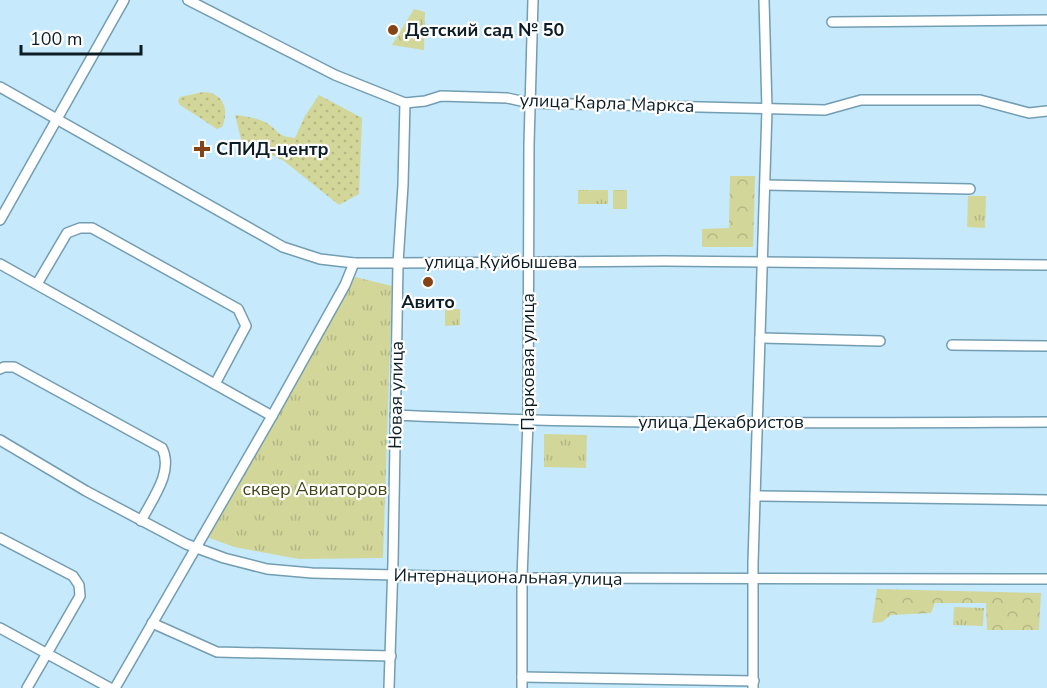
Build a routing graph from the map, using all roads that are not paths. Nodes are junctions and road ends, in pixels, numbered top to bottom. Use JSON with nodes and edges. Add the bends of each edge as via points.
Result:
{"nodes":[{"id":1,"x":124,"y":0,"type":"edge"},
{"id":2,"x":188,"y":0,"type":"edge"},
{"id":3,"x":533,"y":0,"type":"edge"},
{"id":4,"x":764,"y":0,"type":"edge"},
{"id":5,"x":1047,"y":20,"type":"edge"},
{"id":6,"x":832,"y":22,"type":"dead end"},
{"id":7,"x":0,"y":87,"type":"edge"},
{"id":8,"x":405,"y":103,"type":"junction"},
{"id":9,"x":530,"y":103,"type":"junction"},
{"id":10,"x":767,"y":109,"type":"junction"},
{"id":11,"x":1047,"y":111,"type":"edge"},
{"id":12,"x":56,"y":119,"type":"junction"},
{"id":13,"x":765,"y":185,"type":"junction"},
{"id":14,"x":970,"y":189,"type":"dead end"},
{"id":15,"x":0,"y":220,"type":"edge"},
{"id":16,"x":528,"y":262,"type":"junction"},
{"id":17,"x":354,"y":263,"type":"junction"},
{"id":18,"x":398,"y":263,"type":"junction"},
{"id":19,"x":763,"y":263,"type":"junction"},
{"id":20,"x":0,"y":264,"type":"edge"},
{"id":21,"x":1047,"y":265,"type":"edge"},
{"id":22,"x":37,"y":284,"type":"junction"},
{"id":23,"x":760,"y":338,"type":"junction"},
{"id":24,"x":880,"y":341,"type":"dead end"},
{"id":25,"x":952,"y":345,"type":"dead end"},
{"id":26,"x":1047,"y":346,"type":"edge"},
{"id":27,"x":0,"y":369,"type":"edge"},
{"id":28,"x":215,"y":384,"type":"junction"},
{"id":29,"x":395,"y":415,"type":"junction"},
{"id":30,"x":272,"y":416,"type":"junction"},
{"id":31,"x":528,"y":421,"type":"junction"},
{"id":32,"x":1047,"y":422,"type":"edge"},
{"id":33,"x":757,"y":423,"type":"junction"},
{"id":34,"x":0,"y":440,"type":"edge"},
{"id":35,"x":755,"y":496,"type":"junction"},
{"id":36,"x":1047,"y":500,"type":"edge"},
{"id":37,"x":141,"y":521,"type":"junction"},
{"id":38,"x":0,"y":538,"type":"edge"},
{"id":39,"x":196,"y":548,"type":"junction"},
{"id":40,"x":393,"y":575,"type":"junction"},
{"id":41,"x":522,"y":578,"type":"junction"},
{"id":42,"x":754,"y":578,"type":"junction"},
{"id":43,"x":1047,"y":579,"type":"edge"},
{"id":44,"x":153,"y":623,"type":"junction"},
{"id":45,"x":0,"y":628,"type":"edge"},
{"id":46,"x":48,"y":654,"type":"junction"},
{"id":47,"x":391,"y":656,"type":"junction"},
{"id":48,"x":522,"y":677,"type":"junction"},
{"id":49,"x":754,"y":685,"type":"edge"},
{"id":50,"x":27,"y":688,"type":"edge"},
{"id":51,"x":110,"y":688,"type":"edge"},
{"id":52,"x":115,"y":688,"type":"edge"},
{"id":53,"x":389,"y":688,"type":"edge"},
{"id":54,"x":522,"y":688,"type":"edge"}],
"edges":[{"from":1,"to":12,"type":"street"},
{"from":2,"to":8,"type":"street","via":[[335,75]]},
{"from":3,"to":9,"type":"street","name":"Парковая улица"},
{"from":4,"to":10,"type":"street"},
{"from":5,"to":6,"type":"street"},
{"from":7,"to":12,"type":"street","name":"улица Куйбышева"},
{"from":8,"to":9,"type":"street","name":"улица Карла Маркса","via":[[441,96],[507,98]]},
{"from":8,"to":18,"type":"street","name":"Новая улица"},
{"from":9,"to":10,"type":"street","name":"улица Карла Маркса"},
{"from":9,"to":16,"type":"street","name":"Парковая улица"},
{"from":10,"to":11,"type":"street","name":"улица Карла Маркса","via":[[825,110],[861,100],[980,100],[1029,112]]},
{"from":10,"to":13,"type":"street"},
{"from":12,"to":15,"type":"street"},
{"from":12,"to":17,"type":"street","name":"улица Куйбышева","via":[[283,247],[320,259]]},
{"from":13,"to":14,"type":"street"},
{"from":13,"to":19,"type":"street"},
{"from":16,"to":18,"type":"street","name":"улица Куйбышева"},
{"from":16,"to":19,"type":"street","name":"улица Куйбышева"},
{"from":16,"to":31,"type":"street","name":"Парковая улица"},
{"from":17,"to":18,"type":"street","name":"улица Куйбышева"},
{"from":17,"to":30,"type":"street"},
{"from":18,"to":29,"type":"street","name":"Новая улица"},
{"from":19,"to":21,"type":"street","name":"улица Куйбышева"},
{"from":19,"to":23,"type":"street"},
{"from":20,"to":22,"type":"street"},
{"from":22,"to":28,"type":"street"},
{"from":22,"to":28,"type":"street","via":[[67,233],[92,228],[238,309],[246,326]]},
{"from":23,"to":24,"type":"street"},
{"from":23,"to":33,"type":"street"},
{"from":25,"to":26,"type":"street"},
{"from":27,"to":37,"type":"street","via":[[14,367],[162,448],[167,458],[166,471]]},
{"from":28,"to":30,"type":"street"},
{"from":29,"to":31,"type":"street","name":"улица Декабристов"},
{"from":29,"to":40,"type":"street","name":"Новая улица"},
{"from":30,"to":39,"type":"street"},
{"from":31,"to":33,"type":"street","name":"улица Декабристов"},
{"from":31,"to":41,"type":"street","name":"Парковая улица"},
{"from":32,"to":33,"type":"street","name":"улица Декабристов"},
{"from":33,"to":35,"type":"street"},
{"from":34,"to":37,"type":"street","name":"Интернациональная улица"},
{"from":35,"to":36,"type":"street"},
{"from":35,"to":42,"type":"street"},
{"from":37,"to":39,"type":"street","name":"Интернациональная улица"},
{"from":38,"to":46,"type":"street","via":[[73,576],[79,585],[80,596]]},
{"from":39,"to":40,"type":"street","name":"Интернациональная улица","via":[[267,569]]},
{"from":39,"to":44,"type":"street"},
{"from":40,"to":41,"type":"street","name":"Интернациональная улица"},
{"from":40,"to":47,"type":"street","name":"Новая улица"},
{"from":41,"to":42,"type":"street","name":"Интернациональная улица"},
{"from":41,"to":48,"type":"street","name":"Парковая улица"},
{"from":42,"to":43,"type":"street","name":"Интернациональная улица"},
{"from":42,"to":49,"type":"street"},
{"from":44,"to":47,"type":"street","via":[[217,652]]},
{"from":44,"to":52,"type":"street"},
{"from":45,"to":46,"type":"street"},
{"from":46,"to":50,"type":"street"},
{"from":46,"to":51,"type":"street"},
{"from":47,"to":53,"type":"street","name":"Новая улица"},
{"from":48,"to":49,"type":"street"},
{"from":48,"to":54,"type":"street","name":"Парковая улица"}]}
